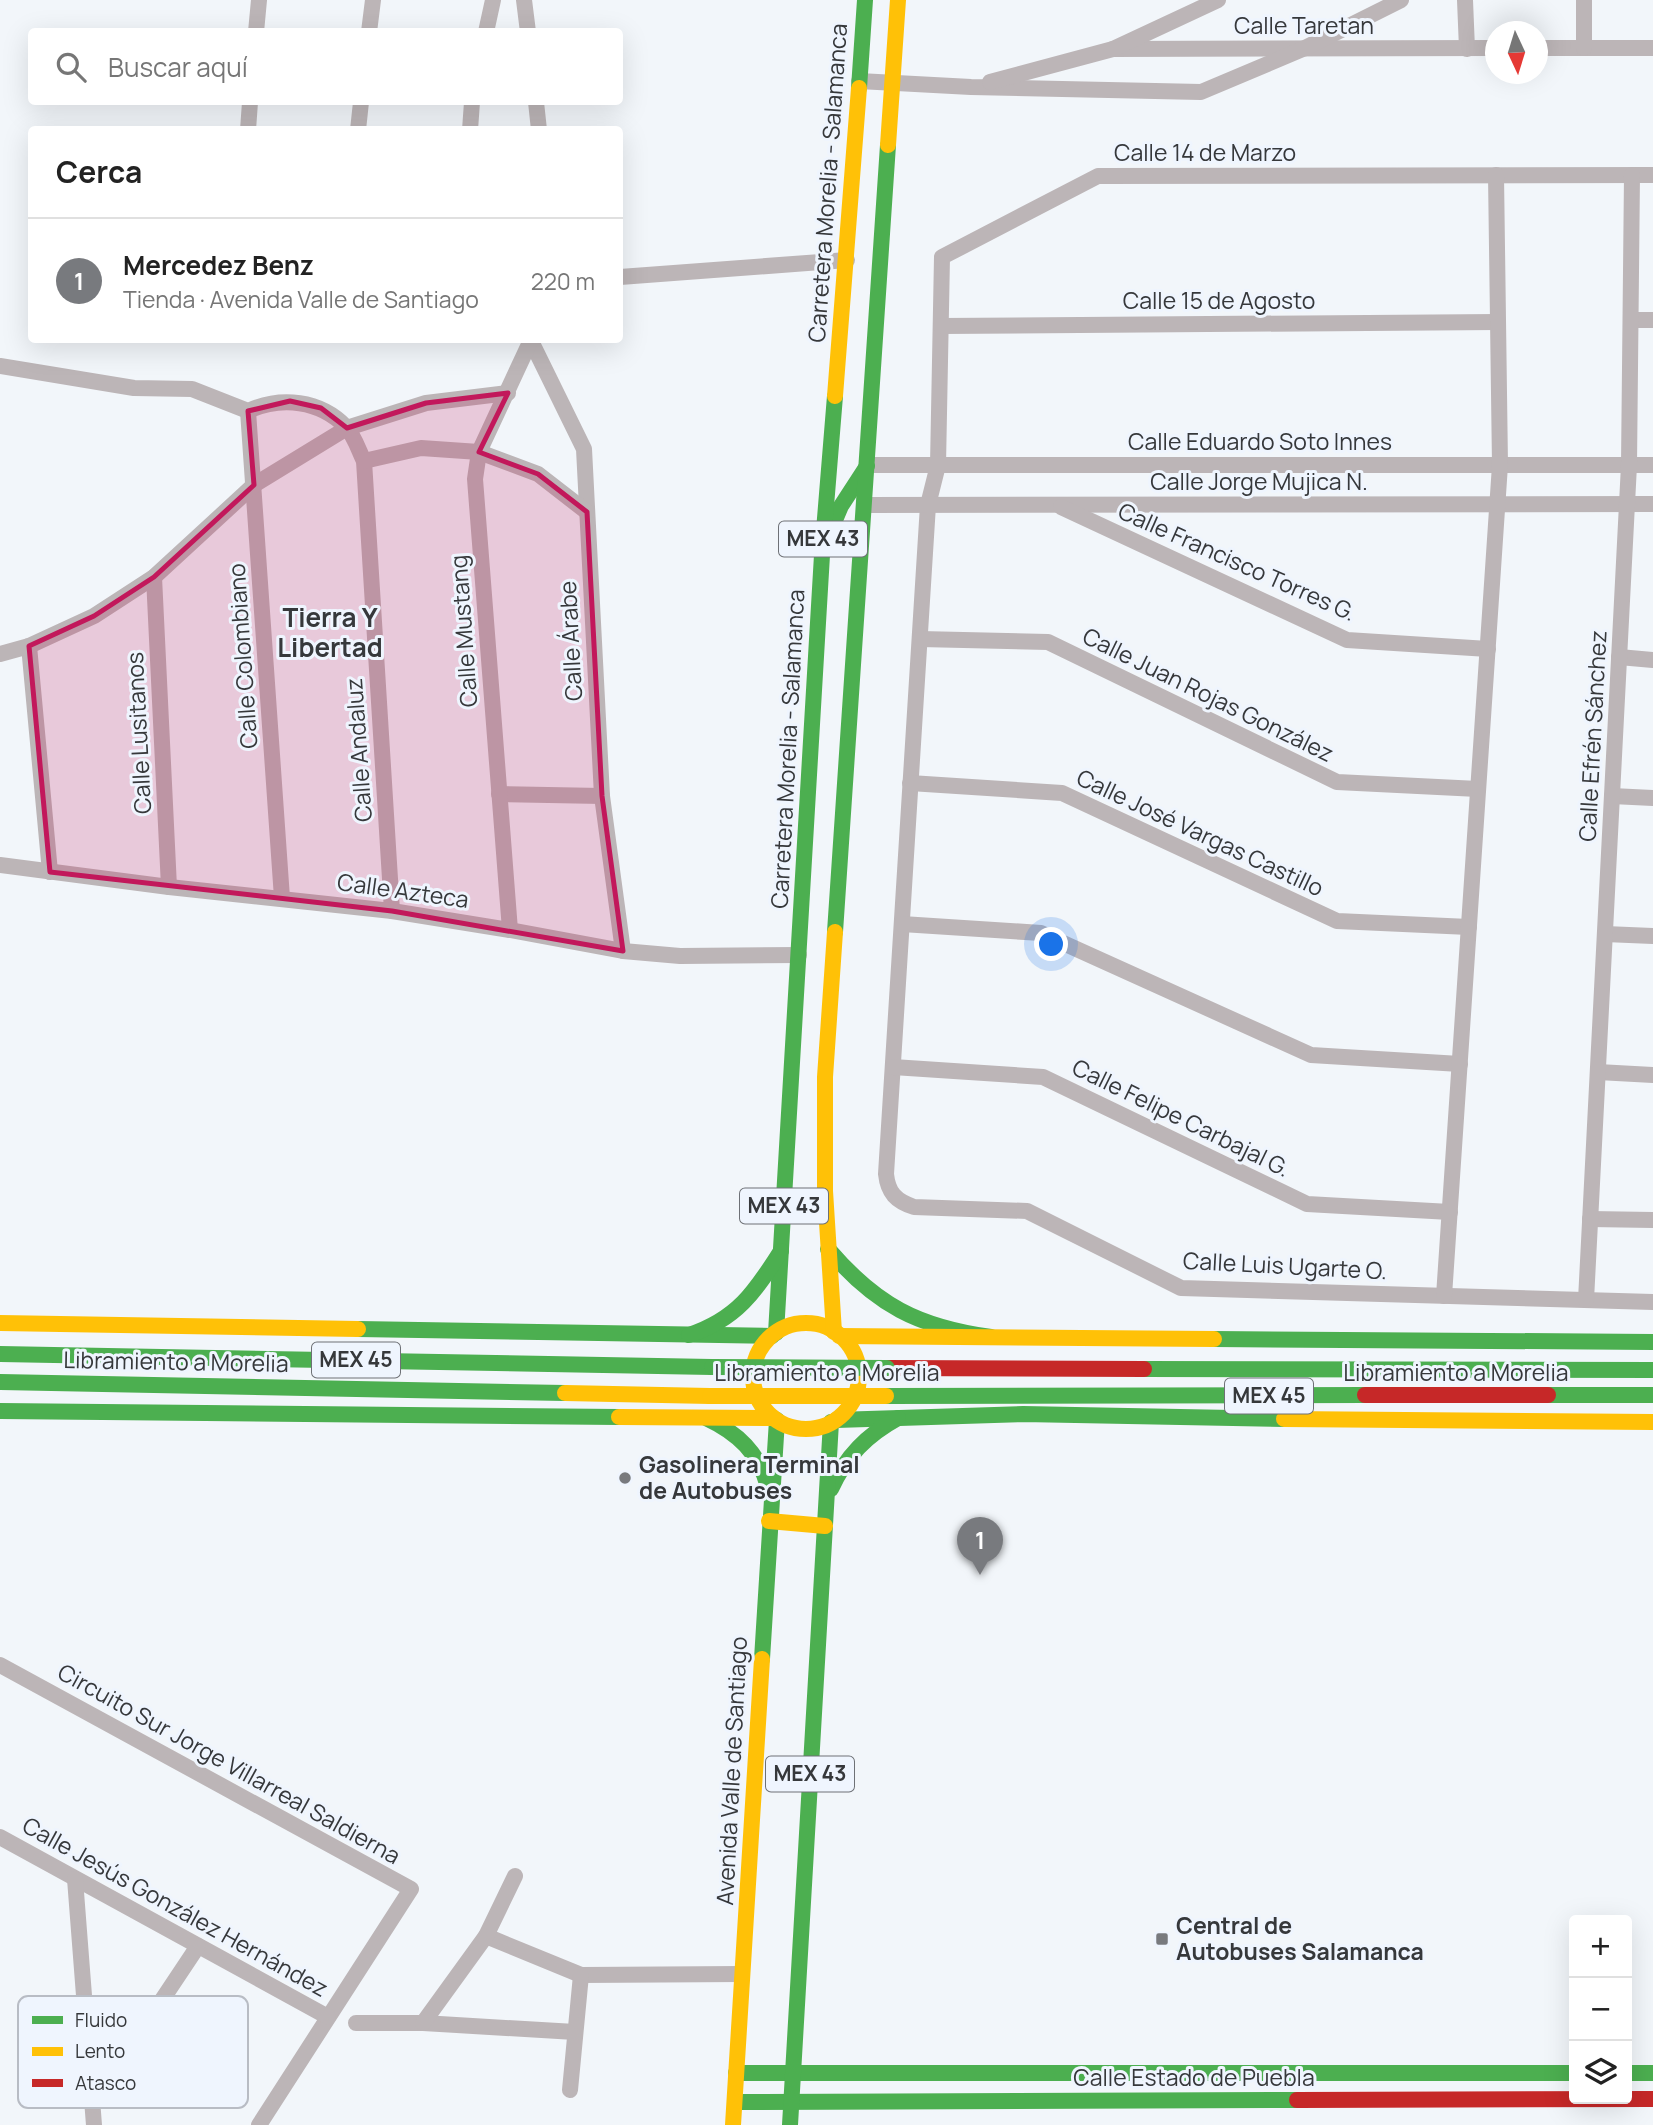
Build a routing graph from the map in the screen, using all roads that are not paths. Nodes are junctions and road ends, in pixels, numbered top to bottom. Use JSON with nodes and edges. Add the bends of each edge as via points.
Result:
{"nodes":[{"id":1,"x":259,"y":0,"type":"edge"},
{"id":2,"x":373,"y":0,"type":"edge"},
{"id":3,"x":493,"y":0,"type":"edge"},
{"id":4,"x":524,"y":0,"type":"edge"},
{"id":5,"x":865,"y":0,"type":"edge"},
{"id":6,"x":898,"y":0,"type":"edge"},
{"id":7,"x":1218,"y":0,"type":"edge"},
{"id":8,"x":1401,"y":0,"type":"edge"},
{"id":9,"x":1465,"y":0,"type":"edge"},
{"id":10,"x":1584,"y":0,"type":"edge"},
{"id":11,"x":256,"y":28,"type":"edge"},
{"id":12,"x":370,"y":28,"type":"edge"},
{"id":13,"x":487,"y":28,"type":"edge"},
{"id":14,"x":528,"y":28,"type":"edge"},
{"id":15,"x":1467,"y":48,"type":"junction"},
{"id":16,"x":1485,"y":48,"type":"edge"},
{"id":17,"x":1548,"y":48,"type":"edge"},
{"id":18,"x":1584,"y":48,"type":"junction"},
{"id":19,"x":1653,"y":48,"type":"edge"},
{"id":20,"x":1303,"y":49,"type":"junction"},
{"id":21,"x":1113,"y":50,"type":"junction"},
{"id":22,"x":859,"y":81,"type":"junction"},
{"id":23,"x":892,"y":83,"type":"junction"},
{"id":24,"x":971,"y":87,"type":"junction"},
{"id":25,"x":250,"y":105,"type":"edge"},
{"id":26,"x":361,"y":105,"type":"edge"},
{"id":27,"x":472,"y":105,"type":"edge"},
{"id":28,"x":536,"y":105,"type":"edge"},
{"id":29,"x":248,"y":126,"type":"edge"},
{"id":30,"x":358,"y":126,"type":"edge"},
{"id":31,"x":470,"y":126,"type":"edge"},
{"id":32,"x":539,"y":126,"type":"edge"},
{"id":33,"x":1496,"y":175,"type":"junction"},
{"id":34,"x":1632,"y":175,"type":"junction"},
{"id":35,"x":1653,"y":175,"type":"edge"},
{"id":36,"x":847,"y":260,"type":"junction"},
{"id":37,"x":623,"y":277,"type":"edge"},
{"id":38,"x":1631,"y":320,"type":"junction"},
{"id":39,"x":1653,"y":320,"type":"edge"},
{"id":40,"x":1498,"y":322,"type":"junction"},
{"id":41,"x":941,"y":326,"type":"junction"},
{"id":42,"x":530,"y":343,"type":"edge"},
{"id":43,"x":532,"y":343,"type":"edge"},
{"id":44,"x":0,"y":366,"type":"edge"},
{"id":45,"x":508,"y":393,"type":"junction"},
{"id":46,"x":248,"y":411,"type":"junction"},
{"id":47,"x":347,"y":428,"type":"junction"},
{"id":48,"x":479,"y":452,"type":"junction"},
{"id":49,"x":364,"y":461,"type":"junction"},
{"id":50,"x":867,"y":465,"type":"junction"},
{"id":51,"x":938,"y":465,"type":"junction"},
{"id":52,"x":1500,"y":465,"type":"junction"},
{"id":53,"x":1629,"y":465,"type":"junction"},
{"id":54,"x":1653,"y":465,"type":"edge"},
{"id":55,"x":254,"y":485,"type":"junction"},
{"id":56,"x":1055,"y":504,"type":"junction"},
{"id":57,"x":1497,"y":504,"type":"junction"},
{"id":58,"x":1627,"y":504,"type":"junction"},
{"id":59,"x":1653,"y":504,"type":"edge"},
{"id":60,"x":865,"y":505,"type":"junction"},
{"id":61,"x":928,"y":505,"type":"junction"},
{"id":62,"x":587,"y":512,"type":"junction"},
{"id":63,"x":822,"y":555,"type":"junction"},
{"id":64,"x":154,"y":577,"type":"junction"},
{"id":65,"x":920,"y":639,"type":"junction"},
{"id":66,"x":29,"y":646,"type":"junction"},
{"id":67,"x":1488,"y":649,"type":"junction"},
{"id":68,"x":0,"y":654,"type":"edge"},
{"id":69,"x":1619,"y":657,"type":"junction"},
{"id":70,"x":1653,"y":660,"type":"edge"},
{"id":71,"x":911,"y":783,"type":"junction"},
{"id":72,"x":1478,"y":789,"type":"junction"},
{"id":73,"x":499,"y":794,"type":"junction"},
{"id":74,"x":602,"y":796,"type":"junction"},
{"id":75,"x":1612,"y":796,"type":"junction"},
{"id":76,"x":1653,"y":798,"type":"edge"},
{"id":77,"x":4,"y":866,"type":"edge"},
{"id":78,"x":50,"y":872,"type":"junction"},
{"id":79,"x":0,"y":882,"type":"edge"},
{"id":80,"x":169,"y":887,"type":"junction"},
{"id":81,"x":282,"y":898,"type":"junction"},
{"id":82,"x":392,"y":911,"type":"junction"},
{"id":83,"x":901,"y":925,"type":"junction"},
{"id":84,"x":1469,"y":927,"type":"junction"},
{"id":85,"x":510,"y":930,"type":"junction"},
{"id":86,"x":1605,"y":934,"type":"junction"},
{"id":87,"x":1653,"y":936,"type":"edge"},
{"id":88,"x":623,"y":951,"type":"junction"},
{"id":89,"x":799,"y":956,"type":"junction"},
{"id":90,"x":1460,"y":1064,"type":"junction"},
{"id":91,"x":893,"y":1067,"type":"junction"},
{"id":92,"x":1598,"y":1072,"type":"junction"},
{"id":93,"x":1653,"y":1075,"type":"edge"},
{"id":94,"x":893,"y":1196,"type":"joint"},
{"id":95,"x":1450,"y":1212,"type":"junction"},
{"id":96,"x":1590,"y":1219,"type":"junction"},
{"id":97,"x":1653,"y":1220,"type":"edge"},
{"id":98,"x":828,"y":1249,"type":"junction"},
{"id":99,"x":782,"y":1251,"type":"junction"},
{"id":100,"x":1444,"y":1296,"type":"junction"},
{"id":101,"x":1586,"y":1300,"type":"junction"},
{"id":102,"x":1653,"y":1302,"type":"edge"},
{"id":103,"x":0,"y":1323,"type":"edge"},
{"id":104,"x":837,"y":1334,"type":"junction"},
{"id":105,"x":688,"y":1335,"type":"junction"},
{"id":106,"x":774,"y":1335,"type":"junction"},
{"id":107,"x":991,"y":1337,"type":"junction"},
{"id":108,"x":1653,"y":1342,"type":"edge"},
{"id":109,"x":0,"y":1354,"type":"edge"},
{"id":110,"x":1653,"y":1370,"type":"edge"},
{"id":111,"x":0,"y":1382,"type":"edge"},
{"id":112,"x":1653,"y":1395,"type":"edge"},
{"id":113,"x":0,"y":1411,"type":"edge"},
{"id":114,"x":706,"y":1418,"type":"junction"},
{"id":115,"x":898,"y":1418,"type":"junction"},
{"id":116,"x":775,"y":1419,"type":"junction"},
{"id":117,"x":834,"y":1421,"type":"junction"},
{"id":118,"x":1653,"y":1422,"type":"edge"},
{"id":119,"x":770,"y":1502,"type":"junction"},
{"id":120,"x":826,"y":1507,"type":"junction"},
{"id":121,"x":769,"y":1521,"type":"junction"},
{"id":122,"x":825,"y":1526,"type":"junction"},
{"id":123,"x":0,"y":1665,"type":"edge"},
{"id":124,"x":0,"y":1837,"type":"edge"},
{"id":125,"x":515,"y":1876,"type":"dead end"},
{"id":126,"x":75,"y":1879,"type":"junction"},
{"id":127,"x":486,"y":1936,"type":"junction"},
{"id":128,"x":198,"y":1945,"type":"junction"},
{"id":129,"x":742,"y":1974,"type":"junction"},
{"id":130,"x":581,"y":1975,"type":"junction"},
{"id":131,"x":84,"y":1996,"type":"edge"},
{"id":132,"x":164,"y":1996,"type":"edge"},
{"id":133,"x":328,"y":2017,"type":"junction"},
{"id":134,"x":356,"y":2023,"type":"dead end"},
{"id":135,"x":423,"y":2023,"type":"junction"},
{"id":136,"x":575,"y":2032,"type":"junction"},
{"id":137,"x":736,"y":2073,"type":"junction"},
{"id":138,"x":793,"y":2073,"type":"junction"},
{"id":139,"x":1569,"y":2073,"type":"edge"},
{"id":140,"x":1632,"y":2073,"type":"edge"},
{"id":141,"x":1653,"y":2073,"type":"edge"},
{"id":142,"x":570,"y":2090,"type":"dead end"},
{"id":143,"x":1653,"y":2099,"type":"edge"},
{"id":144,"x":734,"y":2102,"type":"junction"},
{"id":145,"x":792,"y":2102,"type":"junction"},
{"id":146,"x":259,"y":2125,"type":"edge"},
{"id":147,"x":733,"y":2125,"type":"edge"},
{"id":148,"x":790,"y":2125,"type":"edge"}],
"edges":[{"from":1,"to":11,"type":"street"},
{"from":2,"to":12,"type":"street"},
{"from":3,"to":13,"type":"street"},
{"from":4,"to":14,"type":"street"},
{"from":5,"to":22,"type":"main road","name":"Carretera Morelia - Salamanca","number":"MEX 43"},
{"from":6,"to":23,"type":"main road","number":"MEX 43"},
{"from":7,"to":21,"type":"street"},
{"from":8,"to":20,"type":"street"},
{"from":9,"to":15,"type":"street"},
{"from":10,"to":18,"type":"street"},
{"from":15,"to":16,"type":"street","name":"Calle Taretan"},
{"from":15,"to":20,"type":"street","name":"Calle Taretan"},
{"from":17,"to":18,"type":"street"},
{"from":18,"to":19,"type":"street"},
{"from":20,"to":21,"type":"street","name":"Calle Taretan"},
{"from":20,"to":24,"type":"street","via":[[1201,92]]},
{"from":21,"to":24,"type":"street"},
{"from":22,"to":23,"type":"street"},
{"from":22,"to":36,"type":"main road","name":"Carretera Morelia - Salamanca","number":"MEX 43"},
{"from":23,"to":24,"type":"street"},
{"from":23,"to":50,"type":"main road","number":"MEX 43"},
{"from":25,"to":29,"type":"street"},
{"from":26,"to":30,"type":"street"},
{"from":27,"to":31,"type":"street"},
{"from":28,"to":32,"type":"street"},
{"from":33,"to":34,"type":"street","name":"Calle 14 de Marzo"},
{"from":33,"to":40,"type":"street"},
{"from":33,"to":41,"type":"street","name":"Calle 14 de Marzo","via":[[1098,176],[942,257]]},
{"from":34,"to":35,"type":"street","name":"Calle 14 de Marzo"},
{"from":34,"to":38,"type":"street","name":"Calle Efrén Sánchez"},
{"from":36,"to":37,"type":"street"},
{"from":36,"to":63,"type":"main road","name":"Carretera Morelia - Salamanca","number":"MEX 43"},
{"from":38,"to":39,"type":"street"},
{"from":38,"to":53,"type":"street","name":"Calle Efrén Sánchez"},
{"from":40,"to":41,"type":"street","name":"Calle 15 de Agosto"},
{"from":40,"to":52,"type":"street"},
{"from":41,"to":51,"type":"street","name":"Calle 14 de Marzo"},
{"from":42,"to":45,"type":"street","name":"Calle Mustang"},
{"from":43,"to":62,"type":"street","name":"Calle Árabe","via":[[584,449]]},
{"from":44,"to":46,"type":"street","via":[[134,388],[192,389]]},
{"from":45,"to":47,"type":"street","via":[[426,403]]},
{"from":45,"to":48,"type":"street","name":"Calle Mustang"},
{"from":46,"to":47,"type":"street","via":[[290,401],[321,408]]},
{"from":46,"to":55,"type":"street","name":"Calle Colombiano"},
{"from":47,"to":49,"type":"street"},
{"from":47,"to":55,"type":"street"},
{"from":48,"to":49,"type":"street","via":[[421,448]]},
{"from":48,"to":62,"type":"street","via":[[538,474]]},
{"from":48,"to":73,"type":"street","name":"Calle Mustang","via":[[475,479]]},
{"from":49,"to":82,"type":"street","name":"Calle Andaluz"},
{"from":50,"to":51,"type":"street","name":"Calle Eduardo Soto Innes"},
{"from":50,"to":60,"type":"main road","number":"MEX 43"},
{"from":50,"to":63,"type":"main road","via":[[836,514]]},
{"from":51,"to":52,"type":"street","name":"Calle Eduardo Soto Innes"},
{"from":51,"to":61,"type":"street","name":"Calle 14 de Marzo"},
{"from":52,"to":53,"type":"street","name":"Calle Eduardo Soto Innes"},
{"from":52,"to":57,"type":"street"},
{"from":53,"to":54,"type":"street","name":"Calle Eduardo Soto Innes"},
{"from":53,"to":58,"type":"street","name":"Calle Efrén Sánchez"},
{"from":55,"to":64,"type":"street"},
{"from":55,"to":81,"type":"street","name":"Calle Colombiano"},
{"from":56,"to":57,"type":"street","name":"Calle Jorge Mujica N."},
{"from":56,"to":61,"type":"street","name":"Calle Jorge Mujica N."},
{"from":56,"to":67,"type":"street","name":"Calle Francisco Torres G.","via":[[1347,640]]},
{"from":57,"to":58,"type":"street","name":"Calle Jorge Mujica N."},
{"from":57,"to":67,"type":"street"},
{"from":58,"to":59,"type":"street","name":"Calle Jorge Mujica N."},
{"from":58,"to":69,"type":"street","name":"Calle Efrén Sánchez"},
{"from":60,"to":61,"type":"street","name":"Calle Jorge Mujica N."},
{"from":60,"to":98,"type":"main road","number":"MEX 43","via":[[825,1077]]},
{"from":61,"to":65,"type":"street","name":"Calle 14 de Marzo"},
{"from":62,"to":74,"type":"street","name":"Calle Árabe"},
{"from":63,"to":89,"type":"main road","name":"Carretera Morelia - Salamanca","number":"MEX 43"},
{"from":64,"to":66,"type":"street","via":[[94,616]]},
{"from":64,"to":80,"type":"street","name":"Calle Lusitanos"},
{"from":65,"to":71,"type":"street","name":"Calle 14 de Marzo"},
{"from":65,"to":72,"type":"street","name":"Calle Juan Rojas González","via":[[1048,642],[1337,782]]},
{"from":66,"to":68,"type":"street"},
{"from":66,"to":78,"type":"street"},
{"from":67,"to":72,"type":"street"},
{"from":69,"to":70,"type":"street"},
{"from":69,"to":75,"type":"street","name":"Calle Efrén Sánchez"},
{"from":71,"to":83,"type":"street","name":"Calle 14 de Marzo"},
{"from":71,"to":84,"type":"street","name":"Calle José Vargas Castillo","via":[[1062,793],[1337,921]]},
{"from":72,"to":84,"type":"street"},
{"from":73,"to":74,"type":"street"},
{"from":73,"to":85,"type":"street","name":"Calle Mustang"},
{"from":74,"to":88,"type":"street","name":"Calle Árabe"},
{"from":75,"to":76,"type":"street"},
{"from":75,"to":86,"type":"street","name":"Calle Efrén Sánchez"},
{"from":77,"to":78,"type":"street","name":"Calle Azteca"},
{"from":77,"to":79,"type":"street"},
{"from":78,"to":80,"type":"street","name":"Calle Azteca"},
{"from":80,"to":81,"type":"street","name":"Calle Azteca"},
{"from":81,"to":82,"type":"street","name":"Calle Azteca"},
{"from":82,"to":85,"type":"street","name":"Calle Azteca"},
{"from":83,"to":90,"type":"street","via":[[1041,933],[1311,1055]]},
{"from":83,"to":91,"type":"street","name":"Calle 14 de Marzo"},
{"from":84,"to":90,"type":"street"},
{"from":85,"to":88,"type":"street","name":"Calle Azteca"},
{"from":86,"to":87,"type":"street"},
{"from":86,"to":92,"type":"street","name":"Calle Efrén Sánchez"},
{"from":88,"to":89,"type":"street","name":"Calle Azteca"},
{"from":89,"to":99,"type":"main road","name":"Carretera Morelia - Salamanca","number":"MEX 43"},
{"from":90,"to":95,"type":"street"},
{"from":91,"to":94,"type":"street","name":"Calle 14 de Marzo","via":[[886,1174]]},
{"from":91,"to":95,"type":"street","name":"Calle Felipe Carbajal G.","via":[[1043,1077],[1307,1204]]},
{"from":92,"to":93,"type":"street"},
{"from":92,"to":96,"type":"street","name":"Calle Efrén Sánchez"},
{"from":94,"to":100,"type":"street","name":"Calle Luis Ugarte O.","via":[[914,1207],[1027,1211],[1181,1288]]},
{"from":95,"to":100,"type":"street"},
{"from":96,"to":97,"type":"street"},
{"from":96,"to":101,"type":"street","name":"Calle Efrén Sánchez"},
{"from":98,"to":104,"type":"main road","number":"MEX 43"},
{"from":98,"to":107,"type":"main road","via":[[872,1296],[898,1313],[959,1334]]},
{"from":99,"to":105,"type":"main road","via":[[737,1312],[723,1323]]},
{"from":99,"to":106,"type":"main road","name":"Carretera Morelia - Salamanca","number":"MEX 43"},
{"from":100,"to":101,"type":"street","name":"Calle Luis Ugarte O."},
{"from":101,"to":102,"type":"street","name":"Calle Luis Ugarte O."},
{"from":103,"to":105,"type":"main road"},
{"from":104,"to":106,"type":"main road","via":[[822,1326],[802,1324]]},
{"from":104,"to":107,"type":"main road"},
{"from":104,"to":117,"type":"main road","number":"MEX 43","via":[[856,1359],[859,1379],[850,1406]]},
{"from":105,"to":106,"type":"main road"},
{"from":106,"to":116,"type":"main road","number":"MEX 43","via":[[759,1353],[753,1373],[760,1403]]},
{"from":107,"to":108,"type":"main road"},
{"from":109,"to":110,"type":"main road","name":"Libramiento a Morelia","number":"MEX 45","bridge":true,"via":[[712,1367]]},
{"from":111,"to":112,"type":"main road","name":"Libramiento a Morelia","number":"MEX 45","bridge":true,"via":[[710,1396]]},
{"from":113,"to":114,"type":"main road"},
{"from":114,"to":116,"type":"main road"},
{"from":114,"to":119,"type":"main road","via":[[739,1436],[752,1450],[762,1466]]},
{"from":115,"to":117,"type":"main road"},
{"from":115,"to":118,"type":"main road","via":[[1023,1414]]},
{"from":115,"to":120,"type":"main road","via":[[880,1427],[851,1453]]},
{"from":116,"to":117,"type":"main road","via":[[804,1429]]},
{"from":116,"to":119,"type":"main road","name":"Avenida Valle de Santiago","number":"MEX 43"},
{"from":117,"to":120,"type":"main road","number":"MEX 43"},
{"from":119,"to":121,"type":"main road","name":"Avenida Valle de Santiago","number":"MEX 43"},
{"from":120,"to":122,"type":"main road","number":"MEX 43"},
{"from":121,"to":122,"type":"main road"},
{"from":121,"to":129,"type":"main road","name":"Avenida Valle de Santiago","number":"MEX 43"},
{"from":122,"to":138,"type":"main road","number":"MEX 43"},
{"from":123,"to":133,"type":"street","name":"Circuito Sur Jorge Villarreal Saldierna","via":[[411,1889]]},
{"from":124,"to":126,"type":"street","name":"Calle Jesús González Hernández"},
{"from":125,"to":127,"type":"street"},
{"from":126,"to":128,"type":"street","name":"Calle Jesús González Hernández"},
{"from":126,"to":131,"type":"street"},
{"from":127,"to":130,"type":"street"},
{"from":127,"to":135,"type":"street"},
{"from":128,"to":132,"type":"street"},
{"from":128,"to":133,"type":"street","name":"Calle Jesús González Hernández"},
{"from":129,"to":130,"type":"street"},
{"from":129,"to":137,"type":"main road","name":"Avenida Valle de Santiago","number":"MEX 43"},
{"from":130,"to":136,"type":"street"},
{"from":133,"to":146,"type":"street","name":"Circuito Sur Jorge Villarreal Saldierna"},
{"from":134,"to":135,"type":"street"},
{"from":135,"to":136,"type":"street"},
{"from":136,"to":142,"type":"street"},
{"from":137,"to":138,"type":"main road","name":"Calle Estado de Puebla"},
{"from":137,"to":144,"type":"main road","name":"Avenida Valle de Santiago","number":"MEX 43"},
{"from":138,"to":139,"type":"main road","name":"Calle Estado de Puebla"},
{"from":138,"to":145,"type":"main road","number":"MEX 43"},
{"from":140,"to":141,"type":"main road"},
{"from":143,"to":145,"type":"main road","name":"Calle Estado de Puebla"},
{"from":144,"to":145,"type":"main road","name":"Calle Estado de Puebla"},
{"from":144,"to":147,"type":"main road","name":"Avenida Valle de Santiago","number":"MEX 43"},
{"from":145,"to":148,"type":"main road","number":"MEX 43"}]}
